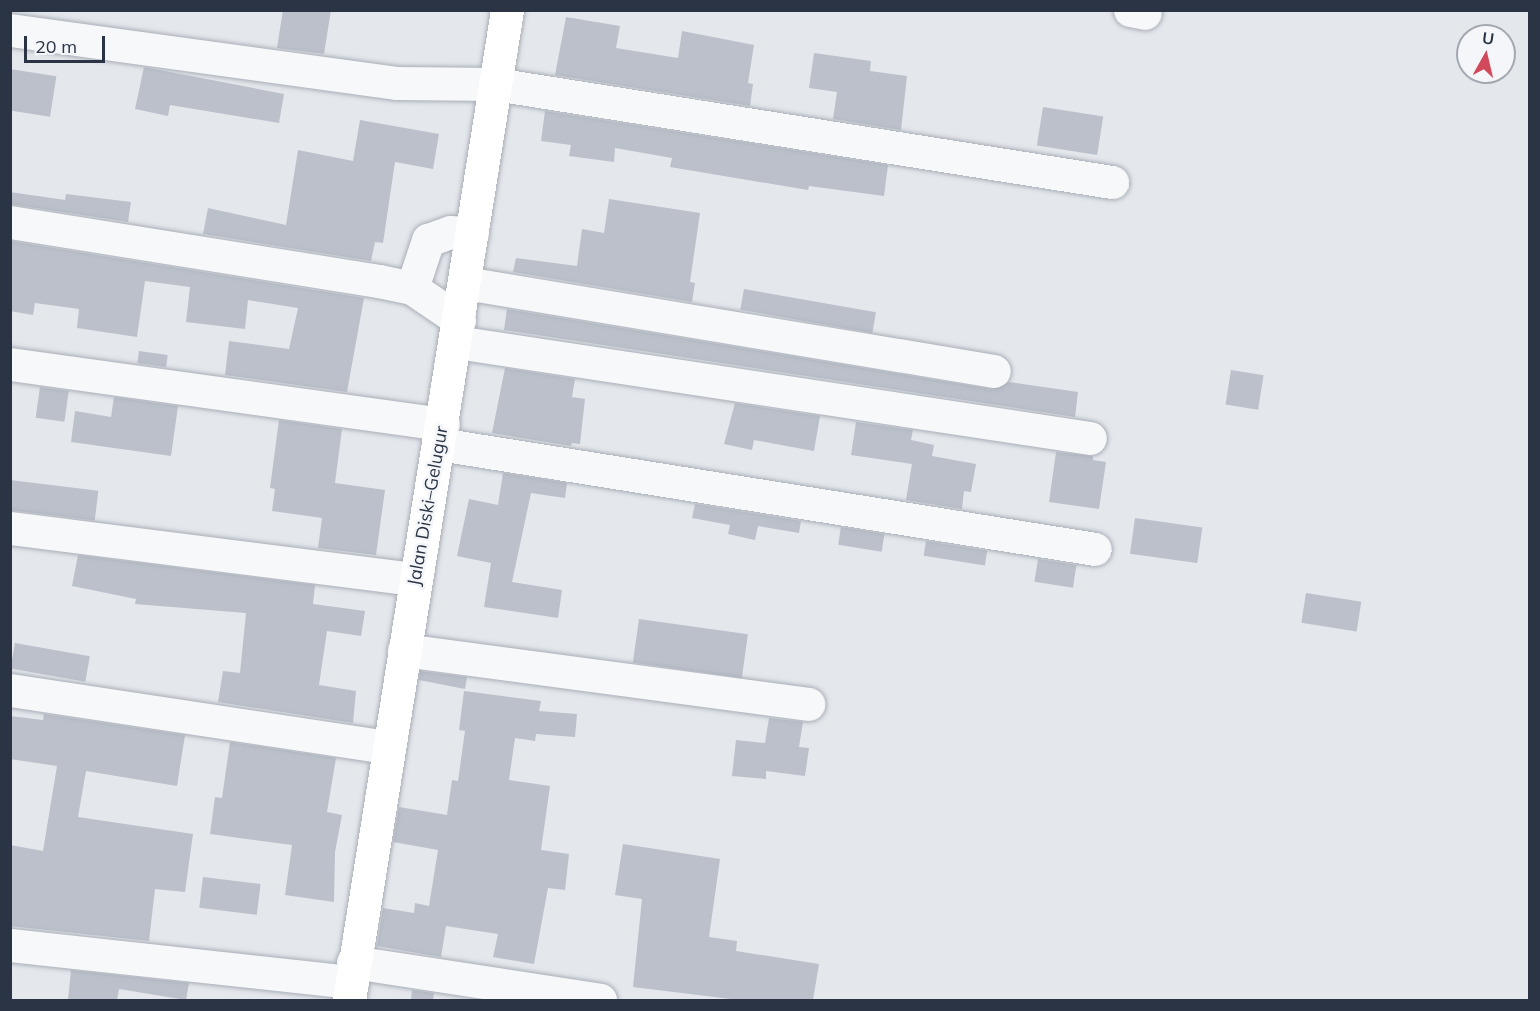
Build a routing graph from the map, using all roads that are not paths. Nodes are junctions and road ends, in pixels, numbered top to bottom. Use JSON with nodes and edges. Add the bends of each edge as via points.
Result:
{"nodes":[{"id":1,"x":507,"y":10,"type":"edge"},
{"id":2,"x":10,"y":30,"type":"edge"},
{"id":3,"x":495,"y":84,"type":"junction"},
{"id":4,"x":1112,"y":182,"type":"dead end"},
{"id":5,"x":10,"y":222,"type":"edge"},
{"id":6,"x":472,"y":233,"type":"junction"},
{"id":7,"x":465,"y":283,"type":"junction"},
{"id":8,"x":412,"y":288,"type":"junction"},
{"id":9,"x":457,"y":331,"type":"junction"},
{"id":10,"x":10,"y":364,"type":"edge"},
{"id":11,"x":994,"y":371,"type":"dead end"},
{"id":12,"x":441,"y":434,"type":"junction"},
{"id":13,"x":1090,"y":438,"type":"dead end"},
{"id":14,"x":10,"y":528,"type":"edge"},
{"id":15,"x":1095,"y":549,"type":"dead end"},
{"id":16,"x":414,"y":579,"type":"junction"},
{"id":17,"x":404,"y":650,"type":"junction"},
{"id":18,"x":10,"y":690,"type":"edge"},
{"id":19,"x":808,"y":704,"type":"dead end"},
{"id":20,"x":388,"y":747,"type":"junction"},
{"id":21,"x":10,"y":945,"type":"edge"},
{"id":22,"x":351,"y":982,"type":"edge"},
{"id":23,"x":600,"y":1000,"type":"edge"}],
"edges":[{"from":1,"to":3,"type":"main road","name":"Jalan Diski–Gelugur"},
{"from":2,"to":3,"type":"street","via":[[397,83]]},
{"from":3,"to":4,"type":"street"},
{"from":3,"to":6,"type":"main road","name":"Jalan Diski–Gelugur"},
{"from":5,"to":8,"type":"street"},
{"from":6,"to":7,"type":"main road","name":"Jalan Diski–Gelugur"},
{"from":6,"to":8,"type":"street","via":[[450,232],[428,240]]},
{"from":7,"to":9,"type":"main road","name":"Jalan Diski–Gelugur"},
{"from":7,"to":11,"type":"street"},
{"from":8,"to":9,"type":"street"},
{"from":9,"to":12,"type":"main road","name":"Jalan Diski–Gelugur"},
{"from":9,"to":13,"type":"street"},
{"from":10,"to":12,"type":"street"},
{"from":12,"to":15,"type":"street"},
{"from":12,"to":16,"type":"main road","name":"Jalan Diski–Gelugur"},
{"from":14,"to":16,"type":"street"},
{"from":16,"to":17,"type":"main road","name":"Jalan Diski–Gelugur"},
{"from":17,"to":19,"type":"street"},
{"from":17,"to":20,"type":"main road","name":"Jalan Diski–Gelugur"},
{"from":18,"to":20,"type":"street"},
{"from":20,"to":22,"type":"main road","name":"Jalan Diski–Gelugur"},
{"from":21,"to":22,"type":"street"},
{"from":22,"to":23,"type":"street"}]}
